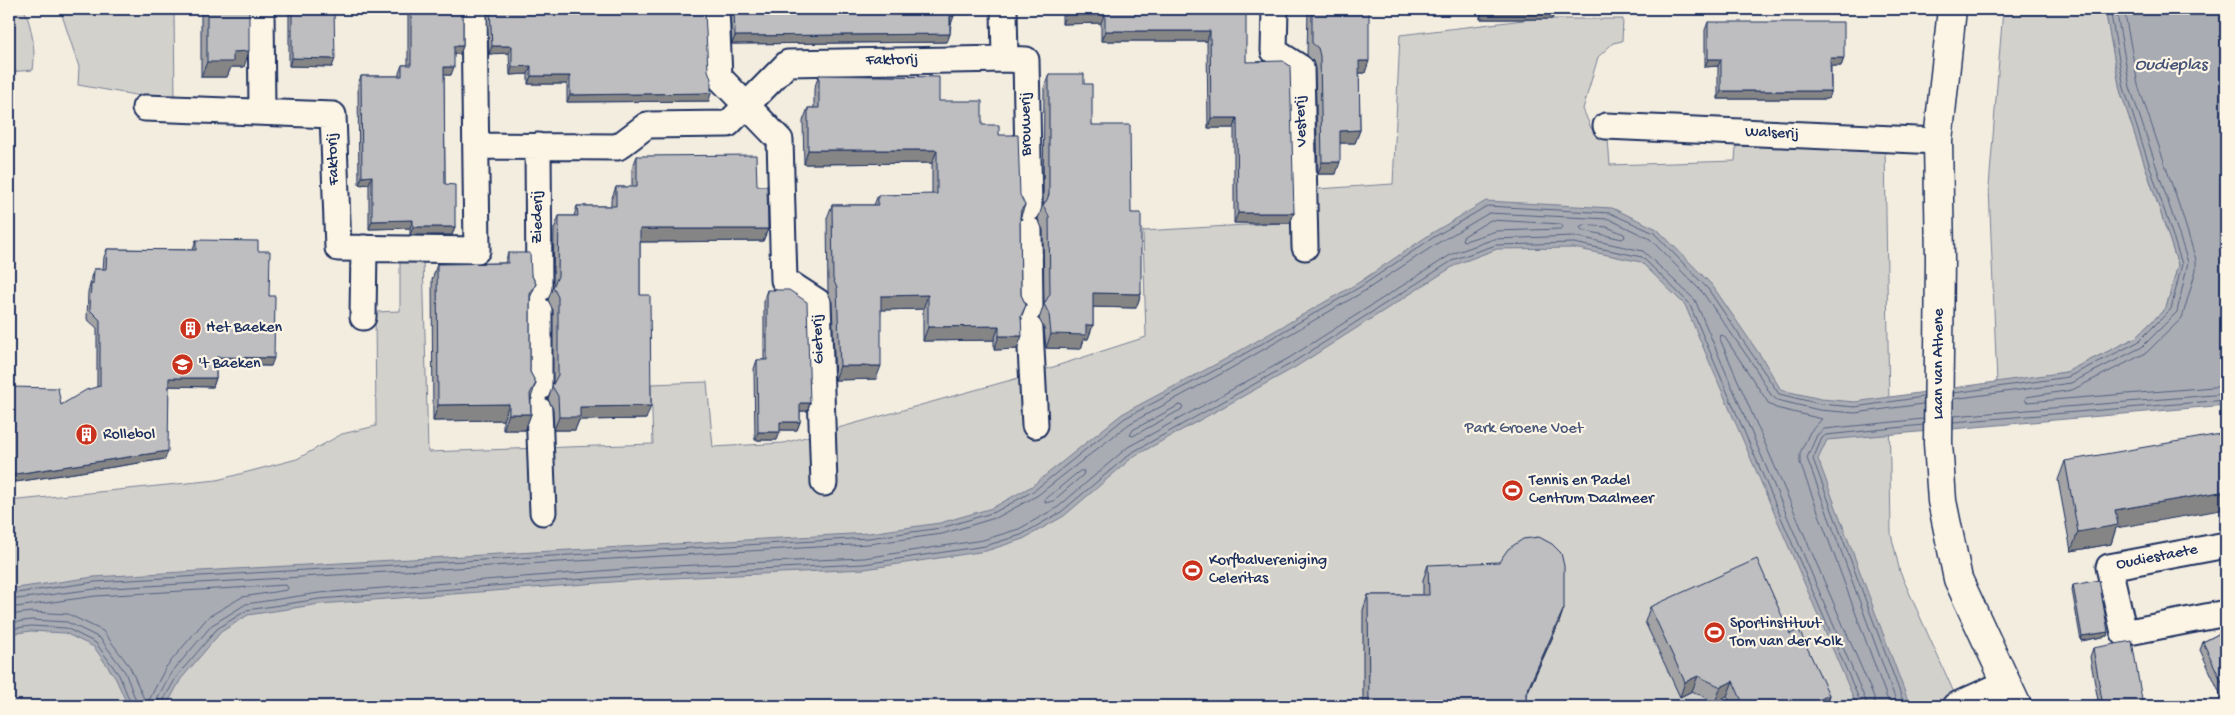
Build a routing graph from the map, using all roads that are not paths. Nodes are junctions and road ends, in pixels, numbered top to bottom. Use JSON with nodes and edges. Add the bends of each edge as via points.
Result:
{"nodes":[{"id":1,"x":260,"y":9,"type":"edge"},
{"id":2,"x":474,"y":9,"type":"edge"},
{"id":3,"x":716,"y":9,"type":"edge"},
{"id":4,"x":1004,"y":9,"type":"edge"},
{"id":5,"x":1275,"y":9,"type":"edge"},
{"id":6,"x":1952,"y":9,"type":"edge"},
{"id":7,"x":1005,"y":59,"type":"junction"},
{"id":8,"x":747,"y":107,"type":"junction"},
{"id":9,"x":145,"y":108,"type":"dead end"},
{"id":10,"x":262,"y":112,"type":"junction"},
{"id":11,"x":1606,"y":126,"type":"dead end"},
{"id":12,"x":1938,"y":141,"type":"junction"},
{"id":13,"x":477,"y":146,"type":"junction"},
{"id":14,"x":538,"y":146,"type":"junction"},
{"id":15,"x":1305,"y":247,"type":"dead end"},
{"id":16,"x":364,"y":248,"type":"junction"},
{"id":17,"x":362,"y":317,"type":"dead end"},
{"id":18,"x":1035,"y":425,"type":"dead end"},
{"id":19,"x":824,"y":482,"type":"dead end"},
{"id":20,"x":544,"y":512,"type":"dead end"},
{"id":21,"x":2226,"y":545,"type":"edge"},
{"id":22,"x":2226,"y":613,"type":"edge"},
{"id":23,"x":2011,"y":694,"type":"edge"},
{"id":24,"x":1955,"y":706,"type":"edge"}],
"edges":[{"from":1,"to":10,"type":"street"},
{"from":2,"to":13,"type":"street","name":"Faktorij"},
{"from":3,"to":8,"type":"street","via":[[719,77]]},
{"from":4,"to":7,"type":"street"},
{"from":5,"to":15,"type":"street","name":"Vesterij","via":[[1274,51],[1301,68]]},
{"from":6,"to":12,"type":"street","name":"Laan van Athene"},
{"from":7,"to":8,"type":"street","name":"Faktorij","via":[[788,64]]},
{"from":7,"to":18,"type":"street","name":"Brouwerij","via":[[1026,60]]},
{"from":8,"to":14,"type":"street","name":"Faktorij","via":[[728,124],[647,125],[618,147]]},
{"from":8,"to":19,"type":"street","name":"Gieterij","via":[[780,140],[784,280],[818,302]]},
{"from":9,"to":10,"type":"street","name":"Faktorij"},
{"from":10,"to":16,"type":"street","name":"Faktorij","via":[[333,115],[338,248]]},
{"from":11,"to":12,"type":"street","name":"Walserij"},
{"from":12,"to":23,"type":"street","name":"Laan van Athene","via":[[1938,443],[1942,501],[1958,579]]},
{"from":13,"to":14,"type":"street","name":"Faktorij"},
{"from":13,"to":16,"type":"street","name":"Faktorij","via":[[477,250]]},
{"from":14,"to":20,"type":"street","name":"Ziederij","via":[[539,399]]},
{"from":16,"to":17,"type":"street"},
{"from":21,"to":22,"type":"street","name":"Oudiestaete","via":[[2109,568],[2124,633]]},
{"from":23,"to":24,"type":"street"}]}
